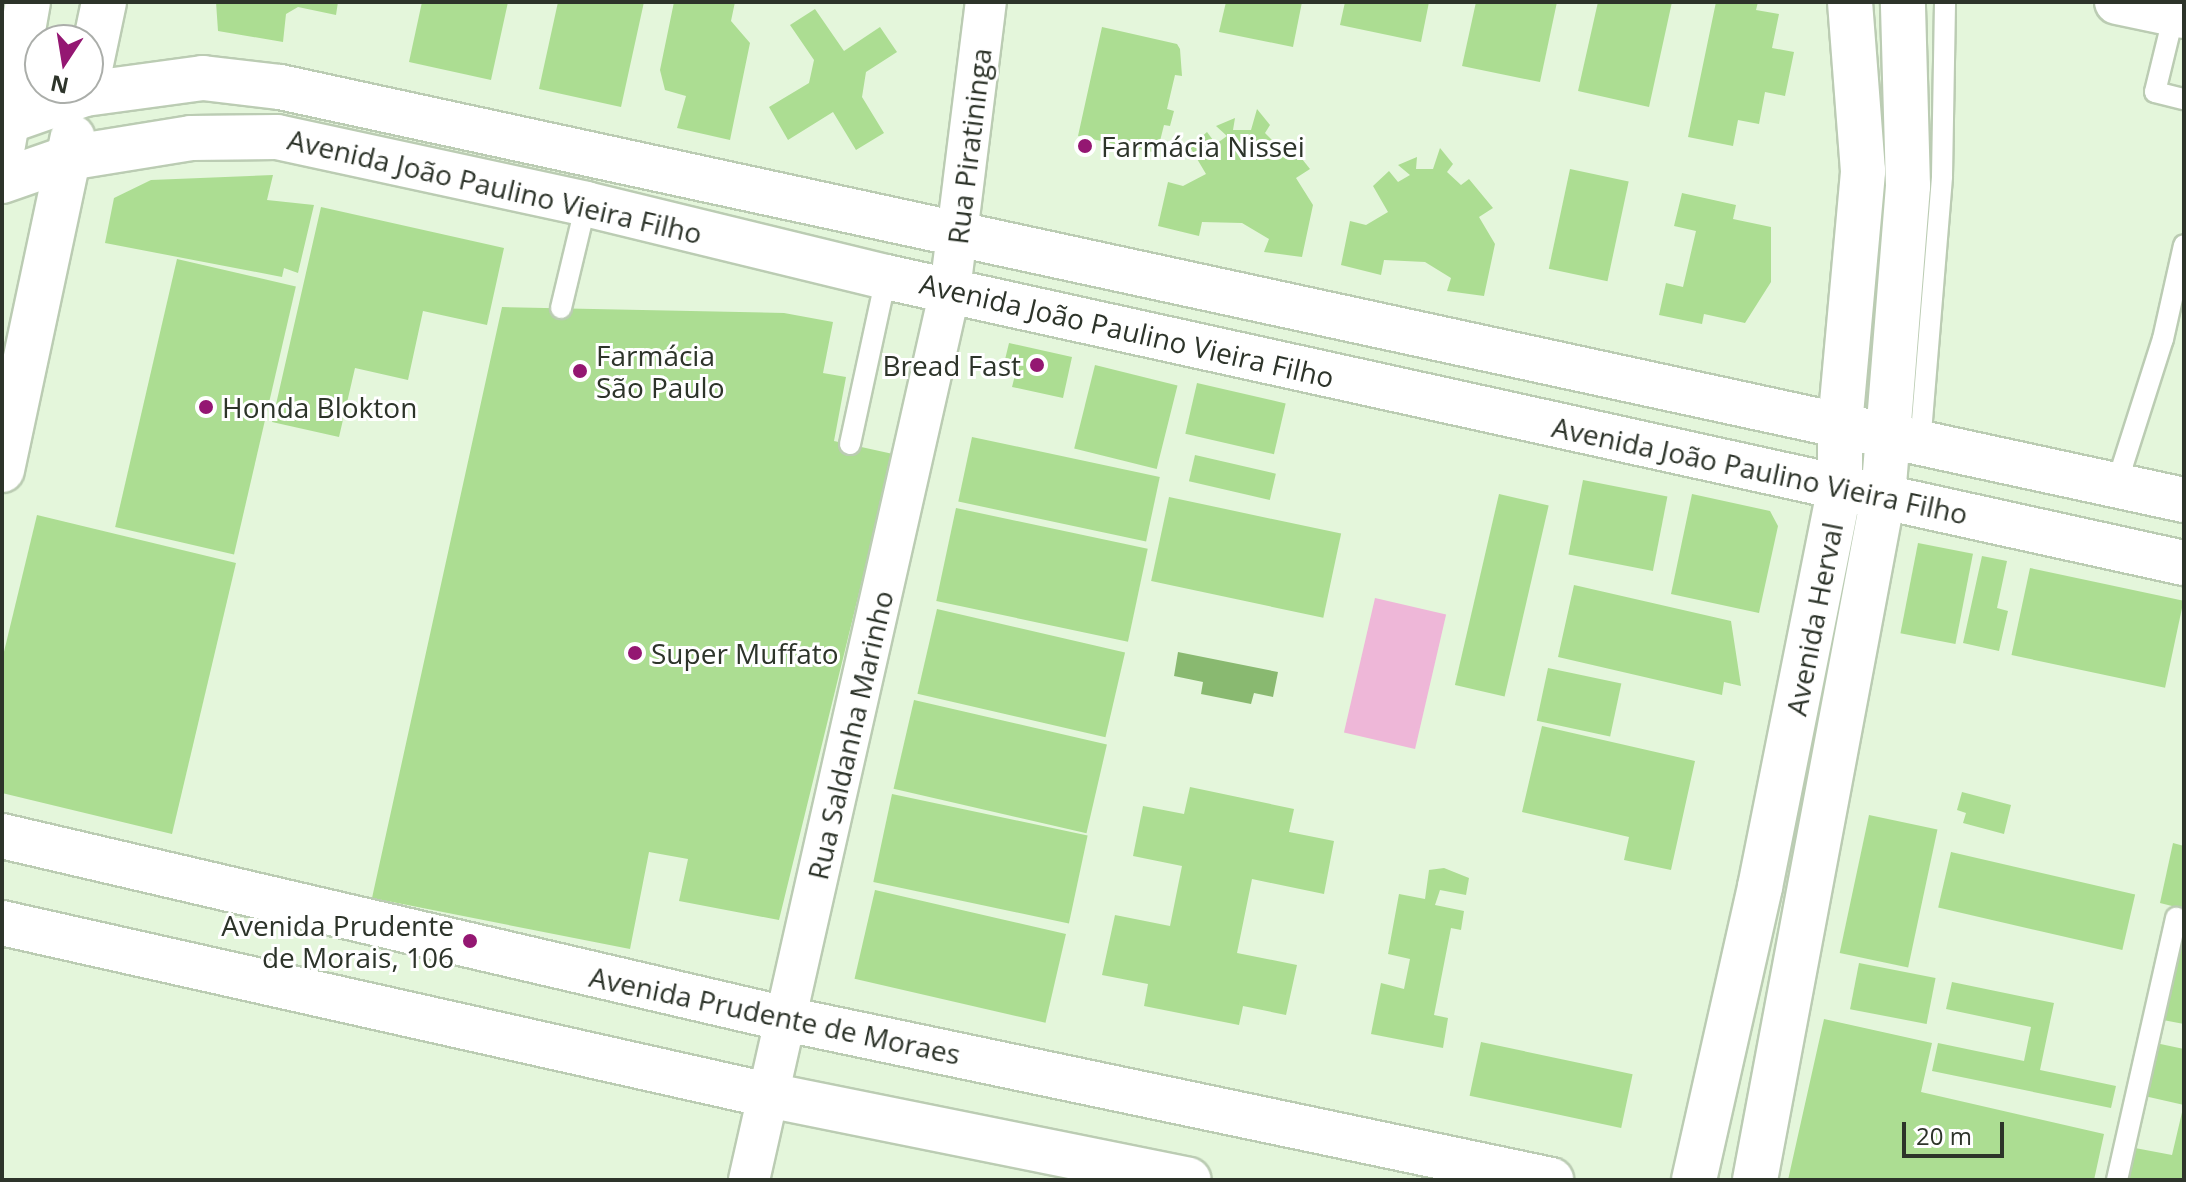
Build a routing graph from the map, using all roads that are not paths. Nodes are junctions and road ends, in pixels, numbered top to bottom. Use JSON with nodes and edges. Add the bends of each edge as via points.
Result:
{"nodes":[{"id":1,"x":28,"y":2,"type":"edge"},
{"id":2,"x":104,"y":2,"type":"edge"},
{"id":3,"x":986,"y":2,"type":"edge"},
{"id":4,"x":1850,"y":2,"type":"edge"},
{"id":5,"x":1903,"y":2,"type":"edge"},
{"id":6,"x":1945,"y":2,"type":"edge"},
{"id":7,"x":2117,"y":2,"type":"edge"},
{"id":8,"x":2179,"y":15,"type":"edge"},
{"id":9,"x":99,"y":24,"type":"edge"},
{"id":10,"x":104,"y":86,"type":"edge"},
{"id":11,"x":2184,"y":99,"type":"edge"},
{"id":12,"x":54,"y":104,"type":"edge"},
{"id":13,"x":82,"y":104,"type":"edge"},
{"id":14,"x":4,"y":131,"type":"edge"},
{"id":15,"x":1862,"y":135,"type":"junction"},
{"id":16,"x":68,"y":158,"type":"junction"},
{"id":17,"x":2,"y":181,"type":"edge"},
{"id":18,"x":1908,"y":186,"type":"junction"},
{"id":19,"x":586,"y":204,"type":"junction"},
{"id":20,"x":960,"y":237,"type":"junction"},
{"id":21,"x":2184,"y":245,"type":"edge"},
{"id":22,"x":886,"y":277,"type":"junction"},
{"id":23,"x":950,"y":290,"type":"junction"},
{"id":24,"x":561,"y":308,"type":"dead end"},
{"id":25,"x":1840,"y":425,"type":"junction"},
{"id":26,"x":1906,"y":439,"type":"junction"},
{"id":27,"x":850,"y":444,"type":"dead end"},
{"id":28,"x":2,"y":470,"type":"edge"},
{"id":29,"x":2116,"y":486,"type":"junction"},
{"id":30,"x":1840,"y":488,"type":"junction"},
{"id":31,"x":1883,"y":497,"type":"junction"},
{"id":32,"x":2184,"y":500,"type":"edge"},
{"id":33,"x":2184,"y":563,"type":"edge"},
{"id":34,"x":2,"y":836,"type":"edge"},
{"id":35,"x":1819,"y":849,"type":"junction"},
{"id":36,"x":1760,"y":887,"type":"junction"},
{"id":37,"x":2176,"y":918,"type":"dead end"},
{"id":38,"x":2,"y":923,"type":"edge"},
{"id":39,"x":786,"y":1019,"type":"junction"},
{"id":40,"x":768,"y":1095,"type":"junction"},
{"id":41,"x":749,"y":1180,"type":"edge"},
{"id":42,"x":1188,"y":1180,"type":"edge"},
{"id":43,"x":1551,"y":1180,"type":"edge"},
{"id":44,"x":1694,"y":1180,"type":"edge"},
{"id":45,"x":1755,"y":1180,"type":"edge"},
{"id":46,"x":2117,"y":1180,"type":"edge"}],
"edges":[{"from":1,"to":14,"type":"main road"},
{"from":2,"to":9,"type":"main road"},
{"from":3,"to":20,"type":"street","name":"Rua Piratininga"},
{"from":4,"to":15,"type":"main road","name":"Avenida Herval"},
{"from":5,"to":18,"type":"main road","name":"Avenida Herval"},
{"from":6,"to":26,"type":"lane","via":[[1942,176]]},
{"from":7,"to":8,"type":"main road"},
{"from":8,"to":11,"type":"lane","via":[[2155,92]]},
{"from":10,"to":20,"type":"main road","name":"Avenida João Paulino Vieira Filho","via":[[203,78],[280,87]]},
{"from":12,"to":14,"type":"main road","name":"Avenida João Paulino Vieira Filho"},
{"from":13,"to":16,"type":"main road"},
{"from":15,"to":18,"type":"main road"},
{"from":15,"to":25,"type":"main road","name":"Avenida Herval"},
{"from":16,"to":17,"type":"main road","name":"Avenida João Paulino Vieira Filho"},
{"from":16,"to":19,"type":"main road","name":"Avenida João Paulino Vieira Filho","via":[[191,138],[277,137]]},
{"from":16,"to":28,"type":"main road"},
{"from":18,"to":26,"type":"main road","name":"Avenida Herval"},
{"from":19,"to":22,"type":"main road","name":"Avenida João Paulino Vieira Filho"},
{"from":19,"to":24,"type":"lane"},
{"from":20,"to":23,"type":"street","name":"Rua Piratininga"},
{"from":20,"to":25,"type":"main road","name":"Avenida João Paulino Vieira Filho"},
{"from":21,"to":29,"type":"lane","via":[[2163,339]]},
{"from":22,"to":23,"type":"main road","name":"Avenida João Paulino Vieira Filho"},
{"from":22,"to":27,"type":"lane"},
{"from":23,"to":30,"type":"main road","name":"Avenida João Paulino Vieira Filho"},
{"from":23,"to":39,"type":"street","name":"Rua Saldanha Marinho"},
{"from":25,"to":26,"type":"main road","name":"Avenida João Paulino Vieira Filho"},
{"from":25,"to":30,"type":"main road","name":"Avenida Herval"},
{"from":26,"to":29,"type":"main road","name":"Avenida João Paulino Vieira Filho"},
{"from":26,"to":31,"type":"main road","name":"Avenida Herval"},
{"from":29,"to":32,"type":"main road","name":"Avenida João Paulino Vieira Filho"},
{"from":30,"to":31,"type":"main road","name":"Avenida João Paulino Vieira Filho"},
{"from":30,"to":36,"type":"main road","name":"Avenida Herval"},
{"from":31,"to":33,"type":"main road","name":"Avenida João Paulino Vieira Filho"},
{"from":31,"to":35,"type":"main road","name":"Avenida Herval"},
{"from":34,"to":39,"type":"main road","name":"Avenida Prudente de Moraes"},
{"from":35,"to":36,"type":"main road"},
{"from":35,"to":45,"type":"main road","name":"Avenida Herval"},
{"from":36,"to":44,"type":"main road","name":"Avenida Herval"},
{"from":37,"to":46,"type":"lane"},
{"from":38,"to":40,"type":"main road"},
{"from":39,"to":40,"type":"street","name":"Rua Saldanha Marinho"},
{"from":39,"to":43,"type":"main road","name":"Avenida Prudente de Moraes"},
{"from":40,"to":41,"type":"street","name":"Rua Saldanha Marinho"},
{"from":40,"to":42,"type":"main road"}]}
